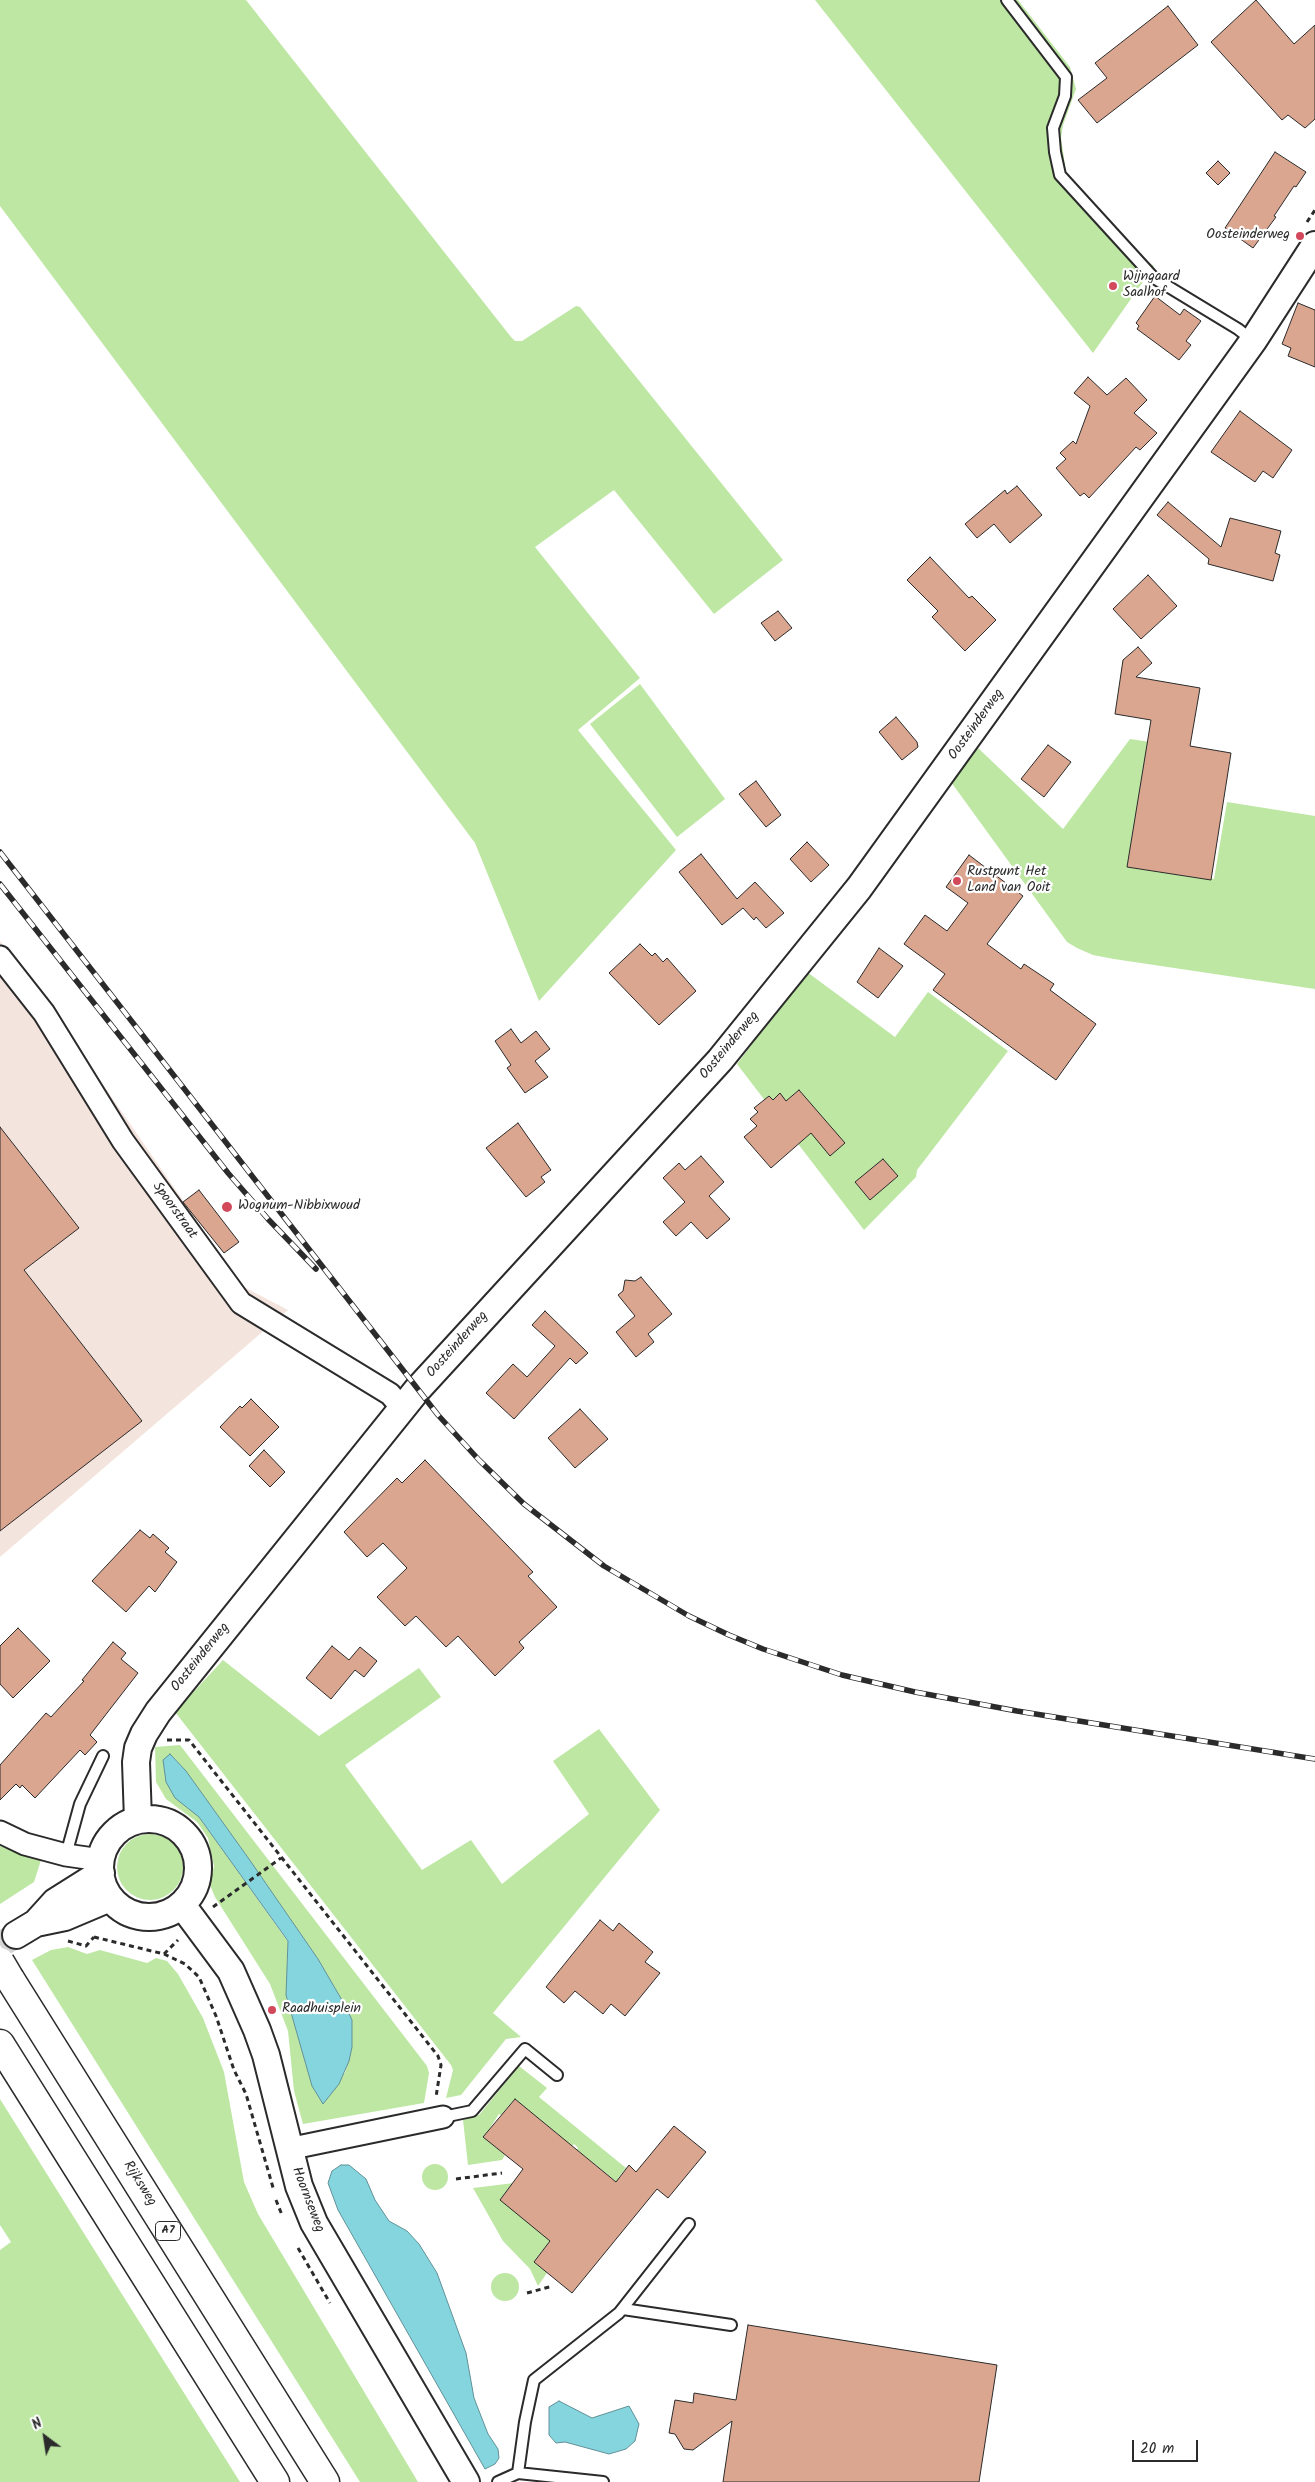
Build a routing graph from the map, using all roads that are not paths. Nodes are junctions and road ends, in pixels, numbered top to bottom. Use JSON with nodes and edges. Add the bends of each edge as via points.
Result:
{"nodes":[{"id":1,"x":1006,"y":0,"type":"edge"},
{"id":2,"x":1310,"y":235,"type":"edge"},
{"id":3,"x":1253,"y":341,"type":"junction"},
{"id":4,"x":0,"y":957,"type":"edge"},
{"id":5,"x":402,"y":1408,"type":"junction"},
{"id":6,"x":103,"y":1756,"type":"dead end"},
{"id":7,"x":138,"y":1820,"type":"junction"},
{"id":8,"x":0,"y":1832,"type":"edge"},
{"id":9,"x":66,"y":1855,"type":"junction"},
{"id":10,"x":101,"y":1866,"type":"junction"},
{"id":11,"x":110,"y":1898,"type":"junction"},
{"id":12,"x":182,"y":1905,"type":"junction"},
{"id":13,"x":5,"y":1971,"type":"edge"},
{"id":14,"x":0,"y":2044,"type":"edge"},
{"id":15,"x":557,"y":2075,"type":"dead end"},
{"id":16,"x":444,"y":2117,"type":"joint"},
{"id":17,"x":288,"y":2149,"type":"junction"},
{"id":18,"x":689,"y":2224,"type":"dead end"},
{"id":19,"x":623,"y":2309,"type":"junction"},
{"id":20,"x":731,"y":2325,"type":"dead end"},
{"id":21,"x":518,"y":2472,"type":"junction"},
{"id":22,"x":275,"y":2482,"type":"edge"},
{"id":23,"x":325,"y":2482,"type":"edge"},
{"id":24,"x":466,"y":2482,"type":"edge"},
{"id":25,"x":498,"y":2482,"type":"edge"},
{"id":26,"x":603,"y":2482,"type":"edge"}],
"edges":[{"from":1,"to":3,"type":"lane","via":[[1066,77],[1065,96],[1054,128],[1054,152],[1060,175],[1154,278]]},
{"from":2,"to":3,"type":"street","name":"Oosteinderweg"},
{"from":3,"to":5,"type":"street","name":"Oosteinderweg","via":[[859,888],[720,1060]]},
{"from":4,"to":5,"type":"street","name":"Spoorstraat","via":[[44,1013],[122,1141],[240,1303],[390,1394]]},
{"from":5,"to":7,"type":"street","name":"Oosteinderweg","via":[[158,1712],[144,1734],[136,1762]]},
{"from":6,"to":9,"type":"lane","via":[[80,1804]]},
{"from":7,"to":10,"type":"street","via":[[115,1833],[104,1849]]},
{"from":7,"to":12,"type":"street","via":[[154,1818],[166,1821],[187,1834],[199,1869],[191,1893]]},
{"from":8,"to":9,"type":"street","via":[[25,1844]]},
{"from":9,"to":10,"type":"street"},
{"from":10,"to":11,"type":"street"},
{"from":10,"to":11,"type":"street","via":[[26,1929]]},
{"from":11,"to":12,"type":"street","via":[[129,1911],[152,1916],[164,1915]]},
{"from":12,"to":17,"type":"street","name":"Hoornseweg","via":[[220,1955],[244,1998],[266,2055]]},
{"from":13,"to":23,"type":"highway","name":"Rijksweg","number":"A7"},
{"from":14,"to":22,"type":"highway"},
{"from":15,"to":16,"type":"lane","via":[[525,2049],[472,2112]]},
{"from":16,"to":17,"type":"street"},
{"from":17,"to":24,"type":"street","name":"Hoornseweg","via":[[298,2186],[319,2234]]},
{"from":18,"to":19,"type":"lane"},
{"from":19,"to":20,"type":"lane"},
{"from":19,"to":21,"type":"lane","via":[[534,2380]]},
{"from":21,"to":25,"type":"lane"},
{"from":21,"to":26,"type":"lane"}]}
